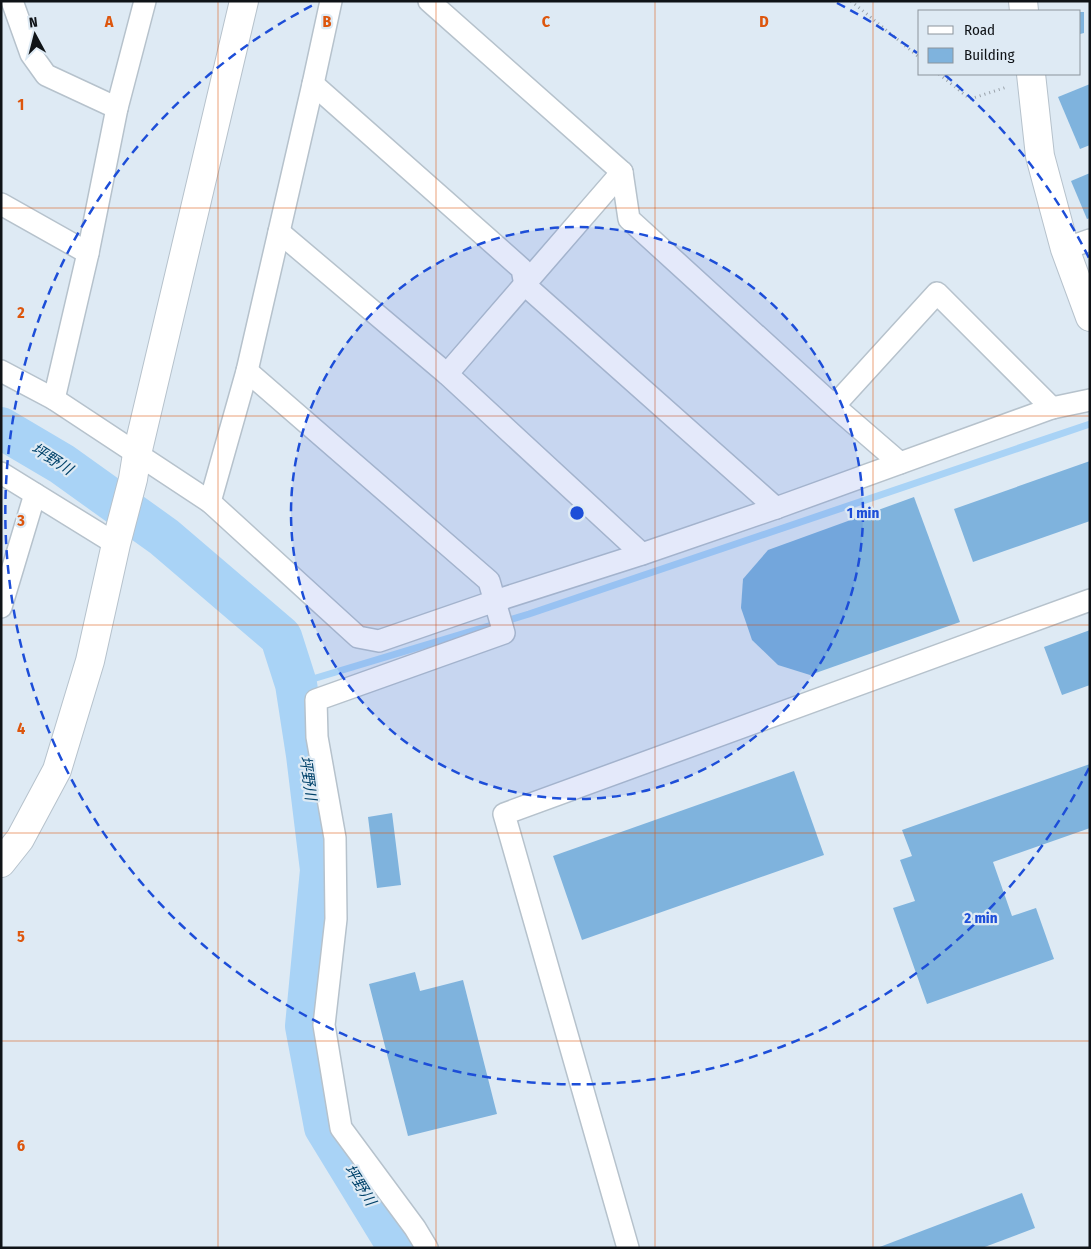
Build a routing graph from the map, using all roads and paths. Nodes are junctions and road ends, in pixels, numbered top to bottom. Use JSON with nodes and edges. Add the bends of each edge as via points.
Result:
{"nodes":[{"id":1,"x":12,"y":1,"type":"edge"},
{"id":2,"x":145,"y":1,"type":"edge"},
{"id":3,"x":244,"y":1,"type":"edge"},
{"id":4,"x":331,"y":1,"type":"edge"},
{"id":5,"x":428,"y":1,"type":"edge"},
{"id":6,"x":851,"y":1,"type":"edge"},
{"id":7,"x":918,"y":56,"type":"edge"},
{"id":8,"x":940,"y":75,"type":"edge"},
{"id":9,"x":1032,"y":77,"type":"edge"},
{"id":10,"x":313,"y":84,"type":"junction"},
{"id":11,"x":117,"y":108,"type":"junction"},
{"id":12,"x":622,"y":172,"type":"junction"},
{"id":13,"x":1,"y":204,"type":"edge"},
{"id":14,"x":279,"y":232,"type":"junction"},
{"id":15,"x":1078,"y":245,"type":"edge"},
{"id":16,"x":88,"y":253,"type":"junction"},
{"id":17,"x":525,"y":285,"type":"junction"},
{"id":18,"x":1090,"y":317,"type":"edge"},
{"id":19,"x":1,"y":371,"type":"edge"},
{"id":20,"x":247,"y":371,"type":"junction"},
{"id":21,"x":447,"y":374,"type":"junction"},
{"id":22,"x":54,"y":400,"type":"junction"},
{"id":23,"x":1090,"y":400,"type":"edge"},
{"id":24,"x":834,"y":406,"type":"junction"},
{"id":25,"x":1052,"y":408,"type":"junction"},
{"id":26,"x":900,"y":463,"type":"junction"},
{"id":27,"x":135,"y":466,"type":"junction"},
{"id":28,"x":1,"y":473,"type":"edge"},
{"id":29,"x":35,"y":494,"type":"junction"},
{"id":30,"x":210,"y":502,"type":"junction"},
{"id":31,"x":776,"y":508,"type":"junction"},
{"id":32,"x":118,"y":535,"type":"junction"},
{"id":33,"x":642,"y":554,"type":"junction"},
{"id":34,"x":1090,"y":600,"type":"edge"},
{"id":35,"x":495,"y":601,"type":"junction"},
{"id":36,"x":1,"y":606,"type":"edge"},
{"id":37,"x":1,"y":863,"type":"edge"},
{"id":38,"x":428,"y":1248,"type":"edge"},
{"id":39,"x":628,"y":1248,"type":"edge"}],
"edges":[{"from":1,"to":11,"type":"street","via":[[31,54],[46,75]]},
{"from":2,"to":11,"type":"street"},
{"from":3,"to":27,"type":"street"},
{"from":4,"to":10,"type":"street"},
{"from":5,"to":12,"type":"street"},
{"from":6,"to":7,"type":"path"},
{"from":8,"to":9,"type":"path","via":[[970,99]]},
{"from":9,"to":15,"type":"street","via":[[1040,156]]},
{"from":10,"to":14,"type":"street"},
{"from":10,"to":17,"type":"street","via":[[522,269]]},
{"from":11,"to":16,"type":"street"},
{"from":12,"to":17,"type":"street"},
{"from":12,"to":24,"type":"street","via":[[629,219]]},
{"from":13,"to":16,"type":"street"},
{"from":14,"to":20,"type":"street"},
{"from":14,"to":21,"type":"street"},
{"from":15,"to":18,"type":"street"},
{"from":16,"to":22,"type":"street"},
{"from":17,"to":21,"type":"street"},
{"from":17,"to":31,"type":"street"},
{"from":19,"to":22,"type":"street"},
{"from":20,"to":30,"type":"street"},
{"from":20,"to":35,"type":"street","via":[[489,581]]},
{"from":21,"to":33,"type":"street"},
{"from":22,"to":27,"type":"street"},
{"from":23,"to":25,"type":"street"},
{"from":24,"to":25,"type":"street","via":[[937,293]]},
{"from":24,"to":26,"type":"street"},
{"from":25,"to":26,"type":"street"},
{"from":26,"to":31,"type":"street"},
{"from":27,"to":30,"type":"street"},
{"from":27,"to":32,"type":"street"},
{"from":28,"to":29,"type":"street"},
{"from":29,"to":32,"type":"street"},
{"from":29,"to":36,"type":"street"},
{"from":30,"to":35,"type":"street","via":[[358,637],[379,641]]},
{"from":31,"to":33,"type":"street"},
{"from":32,"to":37,"type":"street","via":[[90,661],[56,770],[20,838]]},
{"from":33,"to":35,"type":"street"},
{"from":34,"to":39,"type":"street","via":[[504,814]]},
{"from":35,"to":38,"type":"street","via":[[504,633],[316,700],[317,737],[335,847],[336,919],[324,1025],[341,1128]]}]}
